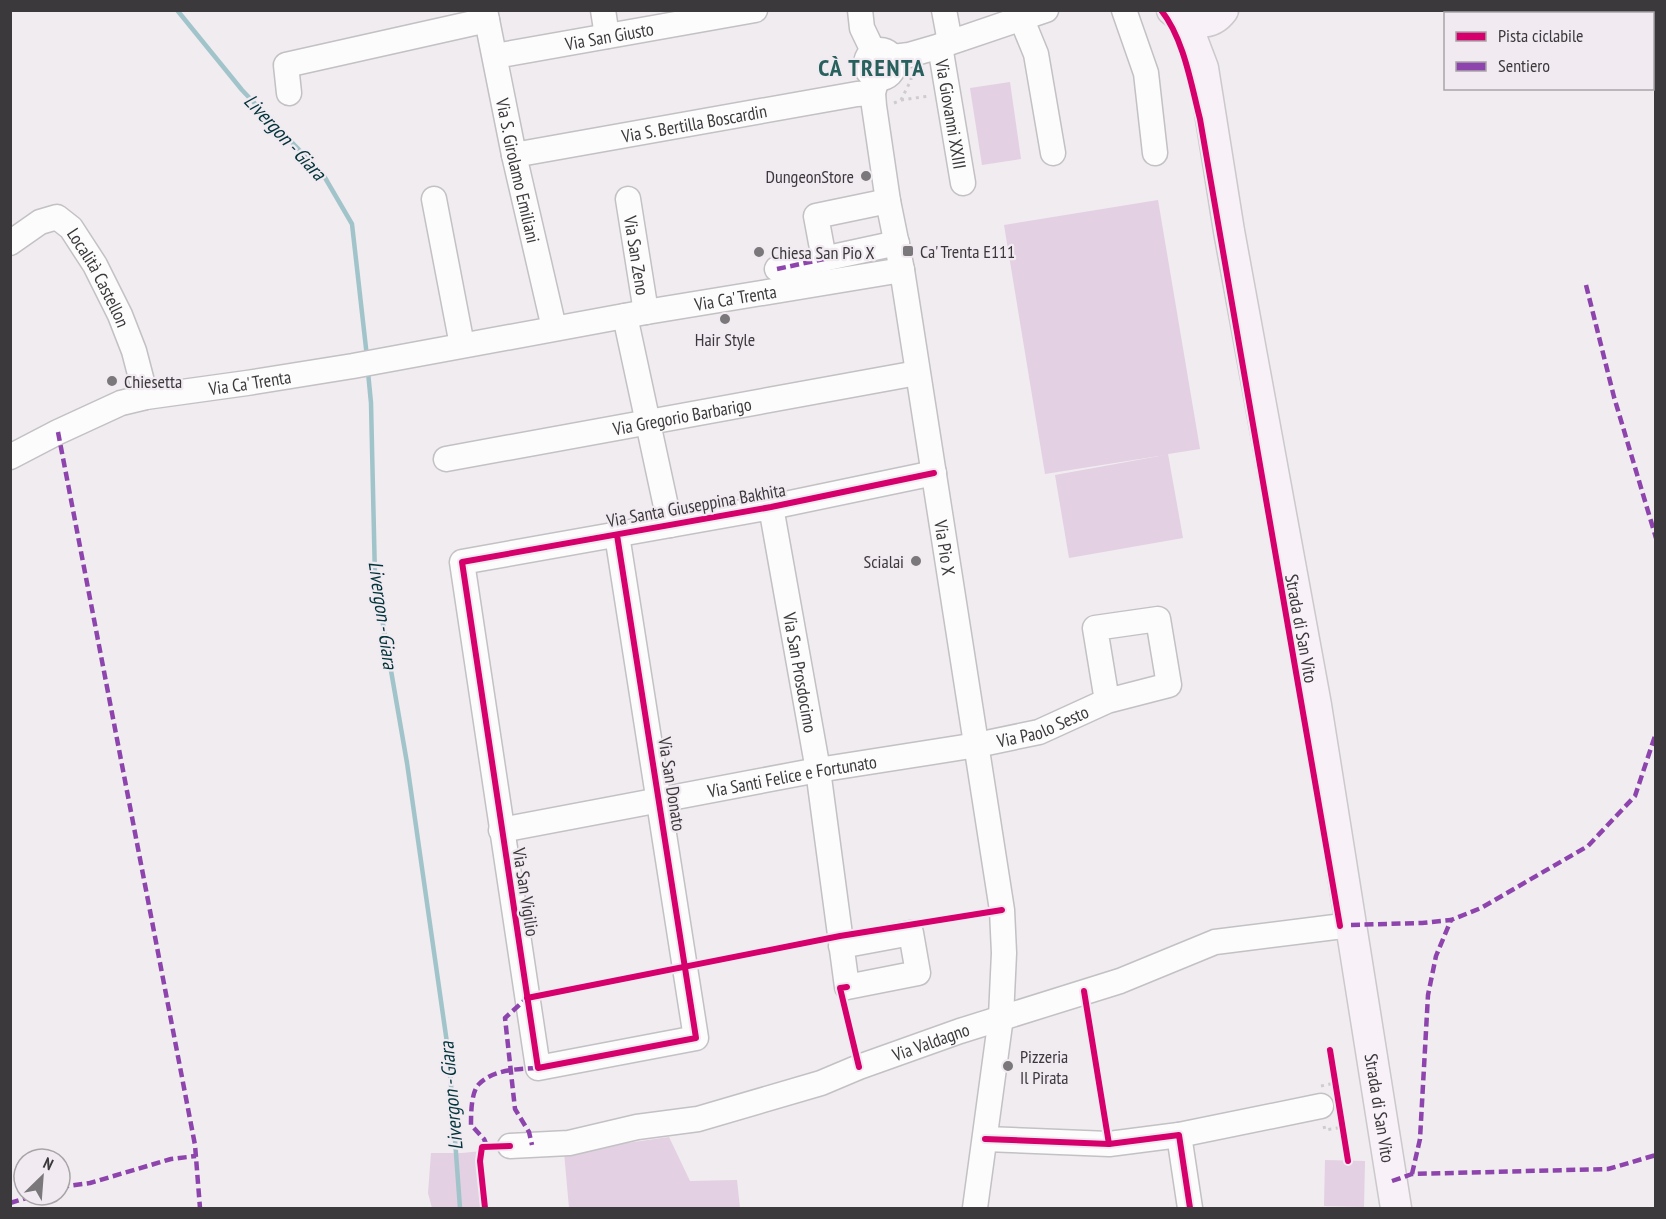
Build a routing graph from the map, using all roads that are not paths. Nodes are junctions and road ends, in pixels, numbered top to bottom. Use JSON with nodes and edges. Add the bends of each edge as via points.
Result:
{"nodes":[{"id":1,"x":603,"y":10,"type":"edge"},
{"id":2,"x":755,"y":10,"type":"edge"},
{"id":3,"x":860,"y":10,"type":"edge"},
{"id":4,"x":944,"y":10,"type":"edge"},
{"id":5,"x":1046,"y":10,"type":"edge"},
{"id":6,"x":1124,"y":10,"type":"edge"},
{"id":7,"x":721,"y":13,"type":"edge"},
{"id":8,"x":1176,"y":14,"type":"edge"},
{"id":9,"x":1219,"y":14,"type":"edge"},
{"id":10,"x":486,"y":15,"type":"edge"},
{"id":11,"x":1019,"y":15,"type":"edge"},
{"id":12,"x":607,"y":36,"type":"junction"},
{"id":13,"x":945,"y":44,"type":"junction"},
{"id":14,"x":892,"y":55,"type":"junction"},
{"id":15,"x":495,"y":57,"type":"junction"},
{"id":16,"x":1203,"y":68,"type":"junction"},
{"id":17,"x":875,"y":92,"type":"junction"},
{"id":18,"x":289,"y":93,"type":"dead end"},
{"id":19,"x":1053,"y":153,"type":"dead end"},
{"id":20,"x":1155,"y":153,"type":"dead end"},
{"id":21,"x":514,"y":155,"type":"junction"},
{"id":22,"x":963,"y":183,"type":"dead end"},
{"id":23,"x":434,"y":199,"type":"dead end"},
{"id":24,"x":628,"y":199,"type":"dead end"},
{"id":25,"x":888,"y":201,"type":"junction"},
{"id":26,"x":10,"y":243,"type":"edge"},
{"id":27,"x":897,"y":243,"type":"junction"},
{"id":28,"x":824,"y":259,"type":"junction"},
{"id":29,"x":777,"y":269,"type":"dead end"},
{"id":30,"x":902,"y":270,"type":"junction"},
{"id":31,"x":636,"y":314,"type":"junction"},
{"id":32,"x":554,"y":328,"type":"junction"},
{"id":33,"x":462,"y":345,"type":"junction"},
{"id":34,"x":917,"y":373,"type":"junction"},
{"id":35,"x":146,"y":397,"type":"junction"},
{"id":36,"x":647,"y":421,"type":"junction"},
{"id":37,"x":10,"y":457,"type":"edge"},
{"id":38,"x":446,"y":459,"type":"dead end"},
{"id":39,"x":934,"y":474,"type":"junction"},
{"id":40,"x":771,"y":507,"type":"junction"},
{"id":41,"x":670,"y":525,"type":"junction"},
{"id":42,"x":617,"y":535,"type":"junction"},
{"id":43,"x":462,"y":562,"type":"joint"},
{"id":44,"x":1107,"y":701,"type":"dead end"},
{"id":45,"x":977,"y":745,"type":"junction"},
{"id":46,"x":818,"y":770,"type":"junction"},
{"id":47,"x":660,"y":800,"type":"junction"},
{"id":48,"x":501,"y":830,"type":"junction"},
{"id":49,"x":1351,"y":925,"type":"junction"},
{"id":50,"x":841,"y":946,"type":"junction"},
{"id":51,"x":1001,"y":1017,"type":"junction"},
{"id":52,"x":696,"y":1038,"type":"joint"},
{"id":53,"x":1318,"y":1096,"type":"road end"},
{"id":54,"x":1179,"y":1135,"type":"junction"},
{"id":55,"x":985,"y":1138,"type":"junction"},
{"id":56,"x":510,"y":1146,"type":"dead end"},
{"id":57,"x":975,"y":1209,"type":"edge"},
{"id":58,"x":1190,"y":1209,"type":"edge"},
{"id":59,"x":1396,"y":1209,"type":"edge"}],
"edges":[{"from":1,"to":12,"type":"street"},
{"from":2,"to":7,"type":"street","name":"Via San Giusto"},
{"from":3,"to":14,"type":"street","name":"Via Pio X","via":[[862,27]]},
{"from":4,"to":13,"type":"street","name":"Via Giovanni XXIII"},
{"from":5,"to":11,"type":"street"},
{"from":6,"to":20,"type":"street","via":[[1146,73]]},
{"from":7,"to":12,"type":"street","name":"Via San Giusto"},
{"from":8,"to":9,"type":"main road","via":[[1204,22]]},
{"from":8,"to":16,"type":"main road","name":"Strada di San Vito","via":[[1192,39]]},
{"from":9,"to":16,"type":"main road"},
{"from":10,"to":15,"type":"street","name":"Via S. Girolamo Emiliani"},
{"from":10,"to":18,"type":"street","via":[[286,65]]},
{"from":11,"to":13,"type":"street"},
{"from":11,"to":19,"type":"street","via":[[1036,54]]},
{"from":12,"to":15,"type":"street","name":"Via San Giusto"},
{"from":13,"to":14,"type":"street"},
{"from":13,"to":22,"type":"street","name":"Via Giovanni XXIII","via":[[948,94]]},
{"from":14,"to":17,"type":"street","name":"Via Pio X","via":[[867,58]]},
{"from":15,"to":21,"type":"street","name":"Via S. Girolamo Emiliani"},
{"from":16,"to":49,"type":"main road","name":"Strada di San Vito"},
{"from":17,"to":21,"type":"street","name":"Via S. Bertilla Boscardin"},
{"from":17,"to":25,"type":"street","name":"Via Pio X"},
{"from":21,"to":32,"type":"street","name":"Via S. Girolamo Emiliani"},
{"from":23,"to":33,"type":"street"},
{"from":24,"to":31,"type":"street","name":"Via San Zeno"},
{"from":25,"to":27,"type":"street","name":"Via Pio X"},
{"from":25,"to":28,"type":"street","via":[[816,216]]},
{"from":26,"to":35,"type":"street","name":"Località Castellon","via":[[40,222],[57,217],[71,228],[120,315]]},
{"from":27,"to":28,"type":"street"},
{"from":27,"to":30,"type":"street","name":"Via Pio X"},
{"from":28,"to":29,"type":"street"},
{"from":30,"to":31,"type":"street","name":"Via Ca' Trenta"},
{"from":30,"to":34,"type":"street","name":"Via Pio X"},
{"from":31,"to":32,"type":"street","name":"Via Ca' Trenta"},
{"from":31,"to":36,"type":"street","name":"Via San Zeno"},
{"from":32,"to":33,"type":"street","name":"Via Ca' Trenta"},
{"from":33,"to":35,"type":"street","name":"Via Ca' Trenta","via":[[353,366]]},
{"from":34,"to":36,"type":"street","name":"Via Gregorio Barbarigo"},
{"from":34,"to":39,"type":"street","name":"Via Pio X"},
{"from":35,"to":37,"type":"street","name":"Via Ca' Trenta","via":[[121,403]]},
{"from":36,"to":38,"type":"street","name":"Via Gregorio Barbarigo"},
{"from":36,"to":41,"type":"street","name":"Via San Zeno"},
{"from":39,"to":40,"type":"street","name":"Via Santa Giuseppina Bakhita"},
{"from":39,"to":45,"type":"street","name":"Via Pio X"},
{"from":40,"to":41,"type":"street","name":"Via Santa Giuseppina Bakhita"},
{"from":40,"to":46,"type":"street","name":"Via San Prosdocimo"},
{"from":41,"to":42,"type":"street","name":"Via Santa Giuseppina Bakhita"},
{"from":42,"to":43,"type":"street","name":"Via Santa Giuseppina Bakhita"},
{"from":42,"to":47,"type":"street","name":"Via San Donato"},
{"from":43,"to":48,"type":"street","name":"Via San Vigilio"},
{"from":44,"to":45,"type":"street","name":"Via Paolo Sesto","via":[[1039,732]]},
{"from":45,"to":46,"type":"street","name":"Via Santi Felice e Fortunato"},
{"from":45,"to":51,"type":"street","name":"Via Pio X","via":[[1002,910]]},
{"from":46,"to":47,"type":"street","name":"Via Santi Felice e Fortunato"},
{"from":46,"to":50,"type":"street","name":"Via San Prosdocimo"},
{"from":47,"to":48,"type":"street","name":"Via Santi Felice e Fortunato"},
{"from":47,"to":52,"type":"street","name":"Via San Donato"},
{"from":48,"to":52,"type":"street","name":"Via San Vigilio","via":[[538,1068]]},
{"from":49,"to":51,"type":"street","name":"Via Valdagno","via":[[1215,942],[1120,981]]},
{"from":49,"to":59,"type":"main road","name":"Strada di San Vito"},
{"from":50,"to":50,"type":"street","name":"Via San Prosdocimo","via":[[847,987],[918,973],[910,933]]},
{"from":51,"to":55,"type":"street","name":"Via Pio X"},
{"from":51,"to":56,"type":"street","name":"Via Valdagno","via":[[821,1083],[698,1119],[569,1143]]},
{"from":53,"to":54,"type":"street"},
{"from":54,"to":55,"type":"street","via":[[1109,1144]]},
{"from":54,"to":58,"type":"street"},
{"from":55,"to":57,"type":"street","name":"Via Pio X"}]}
